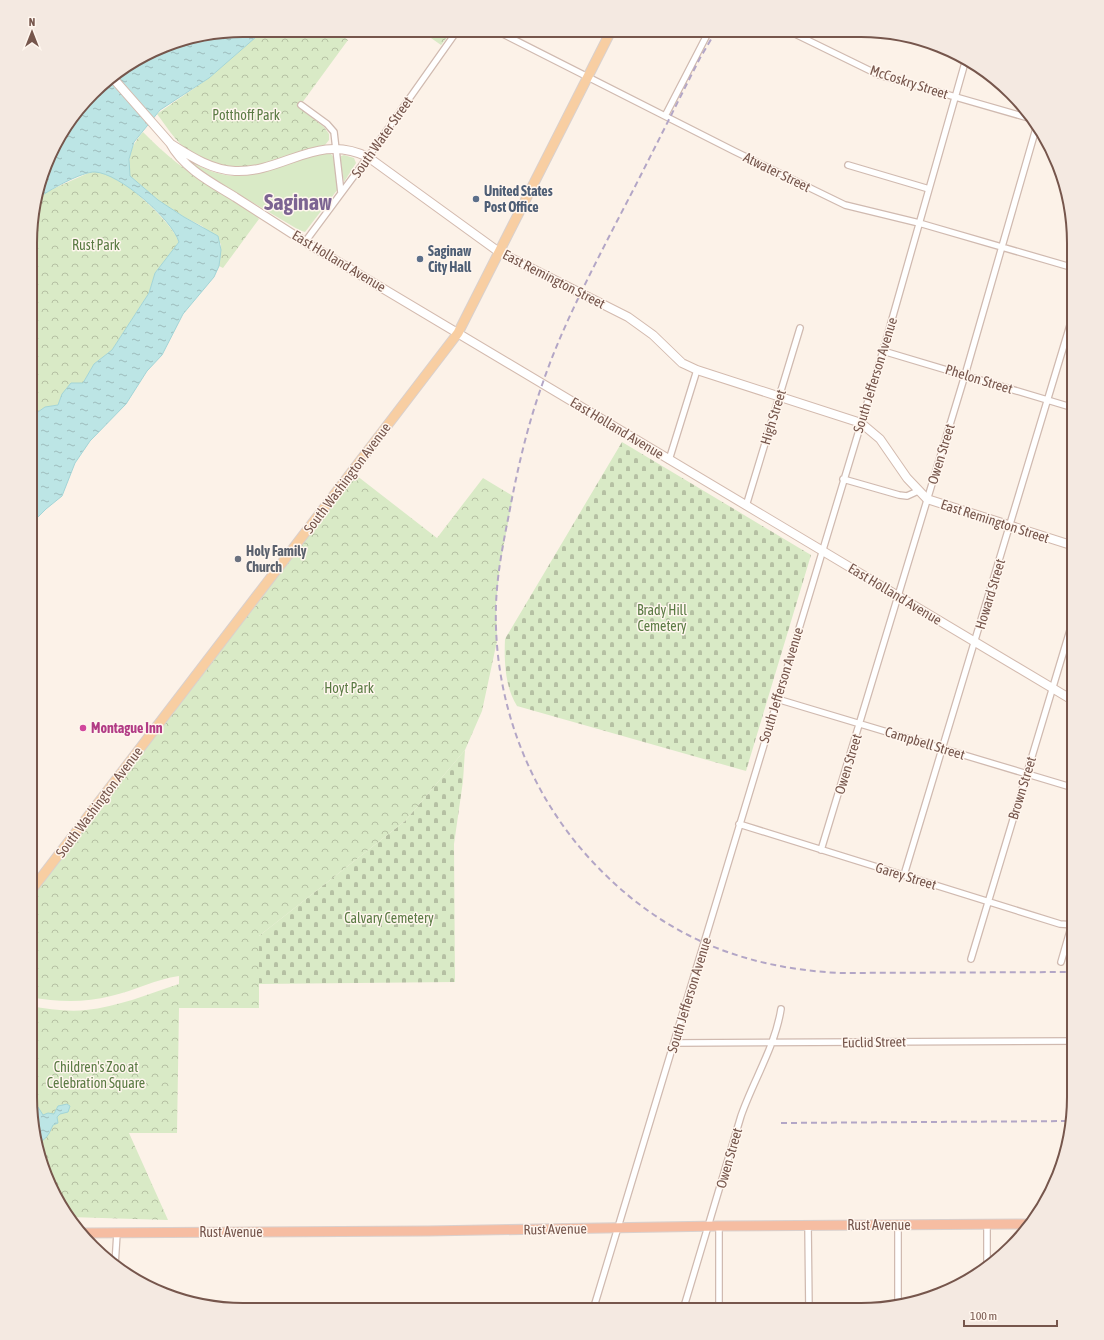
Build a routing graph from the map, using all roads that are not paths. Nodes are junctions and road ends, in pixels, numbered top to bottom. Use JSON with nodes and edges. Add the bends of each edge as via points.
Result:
{"nodes":[{"id":1,"x":453,"y":37,"type":"edge"},
{"id":2,"x":509,"y":37,"type":"edge"},
{"id":3,"x":607,"y":37,"type":"edge"},
{"id":4,"x":706,"y":37,"type":"edge"},
{"id":5,"x":801,"y":37,"type":"edge"},
{"id":6,"x":964,"y":65,"type":"edge"},
{"id":7,"x":587,"y":77,"type":"junction"},
{"id":8,"x":116,"y":81,"type":"edge"},
{"id":9,"x":955,"y":97,"type":"junction"},
{"id":10,"x":301,"y":105,"type":"dead end"},
{"id":11,"x":665,"y":116,"type":"junction"},
{"id":12,"x":1023,"y":116,"type":"edge"},
{"id":13,"x":1035,"y":133,"type":"edge"},
{"id":14,"x":170,"y":143,"type":"junction"},
{"id":15,"x":336,"y":148,"type":"junction"},
{"id":16,"x":368,"y":157,"type":"junction"},
{"id":17,"x":848,"y":165,"type":"dead end"},
{"id":18,"x":929,"y":189,"type":"junction"},
{"id":19,"x":341,"y":193,"type":"junction"},
{"id":20,"x":919,"y":223,"type":"junction"},
{"id":21,"x":305,"y":242,"type":"junction"},
{"id":22,"x":1002,"y":248,"type":"junction"},
{"id":23,"x":499,"y":252,"type":"junction"},
{"id":24,"x":1067,"y":266,"type":"edge"},
{"id":25,"x":800,"y":328,"type":"dead end"},
{"id":26,"x":458,"y":333,"type":"junction"},
{"id":27,"x":1067,"y":336,"type":"edge"},
{"id":28,"x":883,"y":351,"type":"junction"},
{"id":29,"x":697,"y":370,"type":"junction"},
{"id":30,"x":966,"y":375,"type":"junction"},
{"id":31,"x":779,"y":396,"type":"junction"},
{"id":32,"x":1048,"y":400,"type":"junction"},
{"id":33,"x":1067,"y":406,"type":"edge"},
{"id":34,"x":861,"y":423,"type":"junction"},
{"id":35,"x":669,"y":460,"type":"junction"},
{"id":36,"x":843,"y":479,"type":"junction"},
{"id":37,"x":918,"y":491,"type":"junction"},
{"id":38,"x":927,"y":499,"type":"junction"},
{"id":39,"x":746,"y":506,"type":"junction"},
{"id":40,"x":1011,"y":526,"type":"junction"},
{"id":41,"x":1067,"y":544,"type":"edge"},
{"id":42,"x":822,"y":550,"type":"junction"},
{"id":43,"x":898,"y":596,"type":"junction"},
{"id":44,"x":1067,"y":640,"type":"edge"},
{"id":45,"x":976,"y":642,"type":"junction"},
{"id":46,"x":1052,"y":688,"type":"junction"},
{"id":47,"x":1067,"y":697,"type":"edge"},
{"id":48,"x":777,"y":699,"type":"junction"},
{"id":49,"x":861,"y":723,"type":"junction"},
{"id":50,"x":943,"y":748,"type":"junction"},
{"id":51,"x":1026,"y":775,"type":"junction"},
{"id":52,"x":1067,"y":786,"type":"edge"},
{"id":53,"x":739,"y":824,"type":"junction"},
{"id":54,"x":821,"y":850,"type":"junction"},
{"id":55,"x":904,"y":875,"type":"junction"},
{"id":56,"x":37,"y":883,"type":"edge"},
{"id":57,"x":988,"y":901,"type":"junction"},
{"id":58,"x":1067,"y":925,"type":"edge"},
{"id":59,"x":1067,"y":942,"type":"edge"},
{"id":60,"x":971,"y":959,"type":"dead end"},
{"id":61,"x":1061,"y":962,"type":"dead end"},
{"id":62,"x":781,"y":1010,"type":"dead end"},
{"id":63,"x":1067,"y":1041,"type":"edge"},
{"id":64,"x":771,"y":1043,"type":"junction"},
{"id":65,"x":674,"y":1044,"type":"junction"},
{"id":66,"x":987,"y":1224,"type":"junction"},
{"id":67,"x":1023,"y":1224,"type":"edge"},
{"id":68,"x":808,"y":1225,"type":"junction"},
{"id":69,"x":898,"y":1225,"type":"junction"},
{"id":70,"x":709,"y":1226,"type":"junction"},
{"id":71,"x":719,"y":1226,"type":"junction"},
{"id":72,"x":618,"y":1228,"type":"junction"},
{"id":73,"x":88,"y":1233,"type":"edge"},
{"id":74,"x":117,"y":1233,"type":"junction"},
{"id":75,"x":115,"y":1258,"type":"edge"},
{"id":76,"x":987,"y":1259,"type":"edge"},
{"id":77,"x":898,"y":1299,"type":"edge"},
{"id":78,"x":595,"y":1303,"type":"edge"},
{"id":79,"x":686,"y":1303,"type":"edge"},
{"id":80,"x":719,"y":1303,"type":"edge"},
{"id":81,"x":809,"y":1303,"type":"edge"}],
"edges":[{"from":1,"to":16,"type":"street","name":"South Water Street"},
{"from":2,"to":7,"type":"street","name":"Atwater Street"},
{"from":3,"to":7,"type":"main road","name":"South Washington Avenue"},
{"from":4,"to":11,"type":"street"},
{"from":5,"to":9,"type":"street","name":"McCoskry Street","via":[[879,75]]},
{"from":6,"to":9,"type":"street","name":"South Jefferson Avenue"},
{"from":7,"to":11,"type":"street","name":"Atwater Street"},
{"from":7,"to":23,"type":"main road","name":"South Washington Avenue"},
{"from":8,"to":14,"type":"main road"},
{"from":9,"to":12,"type":"street","name":"McCoskry Street"},
{"from":9,"to":18,"type":"street","name":"South Jefferson Avenue"},
{"from":10,"to":15,"type":"street","via":[[332,129]]},
{"from":11,"to":20,"type":"street","name":"Atwater Street","via":[[845,205]]},
{"from":13,"to":22,"type":"street","name":"Owen Street"},
{"from":14,"to":15,"type":"main road","name":"East Remington Street","via":[[216,168],[233,171],[268,167],[316,150]]},
{"from":14,"to":21,"type":"main road","name":"East Holland Avenue","via":[[183,162],[204,178]]},
{"from":15,"to":16,"type":"main road","name":"East Remington Street","via":[[358,152]]},
{"from":15,"to":19,"type":"street"},
{"from":16,"to":19,"type":"street","name":"South Water Street"},
{"from":16,"to":23,"type":"main road","name":"East Remington Street"},
{"from":17,"to":18,"type":"street"},
{"from":18,"to":20,"type":"street","name":"South Jefferson Avenue"},
{"from":19,"to":21,"type":"street","name":"South Water Street"},
{"from":20,"to":22,"type":"street","name":"Atwater Street"},
{"from":20,"to":28,"type":"street","name":"South Jefferson Avenue"},
{"from":21,"to":26,"type":"main road","name":"East Holland Avenue"},
{"from":22,"to":24,"type":"street","name":"Atwater Street"},
{"from":22,"to":30,"type":"street","name":"Owen Street"},
{"from":23,"to":26,"type":"main road","name":"South Washington Avenue"},
{"from":23,"to":29,"type":"main road","name":"East Remington Street","via":[[628,317],[653,335],[682,363]]},
{"from":25,"to":31,"type":"street","name":"High Street"},
{"from":26,"to":35,"type":"main road","name":"East Holland Avenue"},
{"from":26,"to":56,"type":"main road","name":"South Washington Avenue"},
{"from":27,"to":32,"type":"street","name":"Howard Street"},
{"from":28,"to":30,"type":"street","name":"Phelon Street"},
{"from":28,"to":34,"type":"street","name":"South Jefferson Avenue"},
{"from":29,"to":31,"type":"main road","name":"East Remington Street"},
{"from":29,"to":35,"type":"street"},
{"from":30,"to":32,"type":"street","name":"Phelon Street"},
{"from":30,"to":38,"type":"street","name":"Owen Street"},
{"from":31,"to":34,"type":"main road","name":"East Remington Street"},
{"from":31,"to":39,"type":"street","name":"High Street"},
{"from":32,"to":33,"type":"street","name":"Phelon Street"},
{"from":32,"to":40,"type":"street","name":"Howard Street"},
{"from":34,"to":36,"type":"street","name":"South Jefferson Avenue"},
{"from":34,"to":37,"type":"main road","name":"East Remington Street","via":[[880,439]]},
{"from":35,"to":39,"type":"main road","name":"East Holland Avenue"},
{"from":36,"to":37,"type":"street","via":[[899,495],[907,496]]},
{"from":36,"to":42,"type":"street","name":"South Jefferson Avenue"},
{"from":37,"to":38,"type":"main road","name":"East Remington Street"},
{"from":38,"to":40,"type":"main road","name":"East Remington Street"},
{"from":38,"to":43,"type":"street","name":"Owen Street"},
{"from":39,"to":42,"type":"main road","name":"East Holland Avenue"},
{"from":40,"to":41,"type":"main road","name":"East Remington Street"},
{"from":40,"to":45,"type":"street","name":"Howard Street"},
{"from":42,"to":43,"type":"main road","name":"East Holland Avenue"},
{"from":42,"to":48,"type":"street","name":"South Jefferson Avenue"},
{"from":43,"to":45,"type":"main road","name":"East Holland Avenue"},
{"from":43,"to":49,"type":"street","name":"Owen Street"},
{"from":44,"to":46,"type":"street","name":"Brown Street"},
{"from":45,"to":46,"type":"main road","name":"East Holland Avenue"},
{"from":45,"to":50,"type":"street","name":"Howard Street"},
{"from":46,"to":47,"type":"main road","name":"East Holland Avenue"},
{"from":46,"to":51,"type":"street","name":"Brown Street"},
{"from":48,"to":49,"type":"street","name":"Campbell Street"},
{"from":48,"to":53,"type":"street","name":"South Jefferson Avenue"},
{"from":49,"to":50,"type":"street","name":"Campbell Street"},
{"from":49,"to":54,"type":"street","name":"Owen Street"},
{"from":50,"to":51,"type":"street","name":"Campbell Street"},
{"from":50,"to":55,"type":"street","name":"Howard Street"},
{"from":51,"to":52,"type":"street","name":"Campbell Street"},
{"from":51,"to":57,"type":"street","name":"Brown Street"},
{"from":53,"to":54,"type":"street","name":"Garey Street"},
{"from":53,"to":65,"type":"street","name":"South Jefferson Avenue"},
{"from":54,"to":55,"type":"street","name":"Garey Street"},
{"from":55,"to":57,"type":"street","name":"Garey Street"},
{"from":57,"to":58,"type":"street","name":"Garey Street"},
{"from":57,"to":60,"type":"street","name":"Brown Street"},
{"from":59,"to":61,"type":"street"},
{"from":62,"to":64,"type":"street","name":"Owen Street"},
{"from":63,"to":64,"type":"street","name":"Euclid Street"},
{"from":64,"to":65,"type":"street","name":"Euclid Street"},
{"from":64,"to":70,"type":"street","name":"Owen Street","via":[[747,1099]]},
{"from":65,"to":72,"type":"street","name":"South Jefferson Avenue"},
{"from":66,"to":67,"type":"highway","name":"Rust Avenue"},
{"from":66,"to":69,"type":"highway","name":"Rust Avenue"},
{"from":66,"to":76,"type":"street"},
{"from":68,"to":69,"type":"highway","name":"Rust Avenue"},
{"from":68,"to":71,"type":"highway","name":"Rust Avenue"},
{"from":68,"to":81,"type":"street"},
{"from":69,"to":77,"type":"street"},
{"from":70,"to":71,"type":"highway","name":"Rust Avenue"},
{"from":70,"to":72,"type":"highway","name":"Rust Avenue"},
{"from":70,"to":79,"type":"street","name":"Owen Street"},
{"from":71,"to":80,"type":"street"},
{"from":72,"to":74,"type":"highway","name":"Rust Avenue"},
{"from":72,"to":78,"type":"street","name":"South Jefferson Avenue"},
{"from":73,"to":74,"type":"highway","name":"Rust Avenue"},
{"from":74,"to":75,"type":"street"}]}
